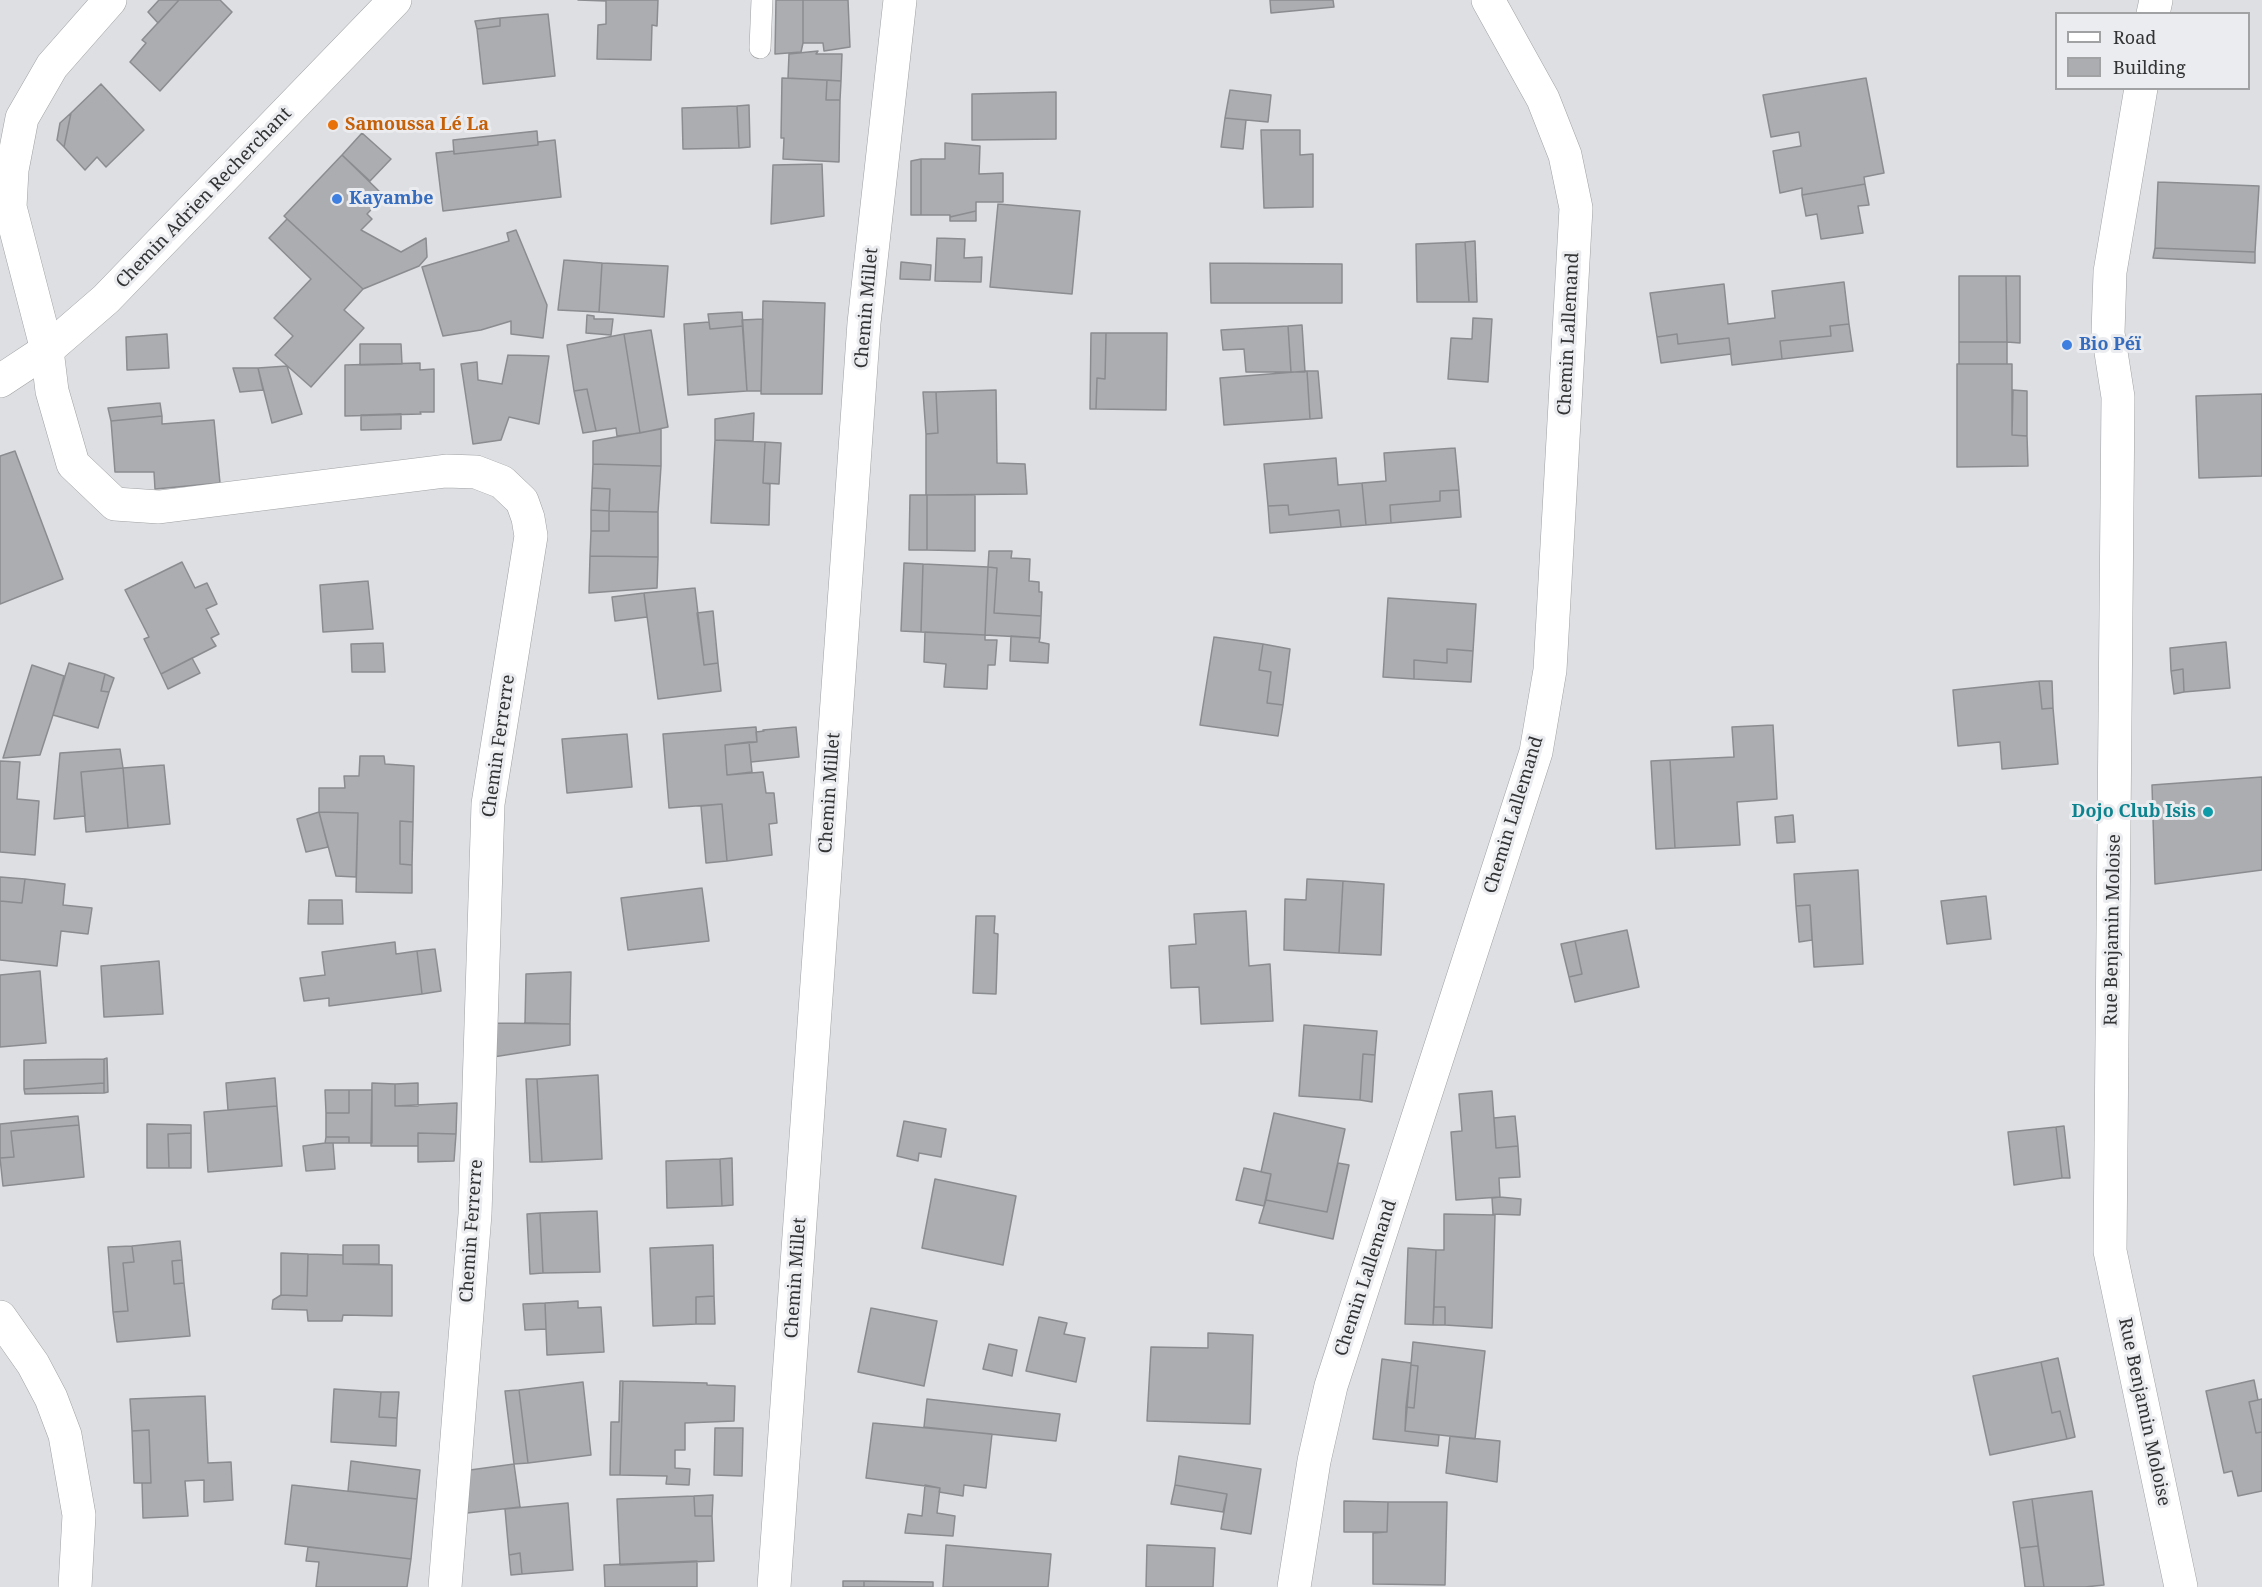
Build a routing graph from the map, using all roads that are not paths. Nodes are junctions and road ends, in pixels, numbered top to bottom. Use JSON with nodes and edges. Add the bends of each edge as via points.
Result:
{"nodes":[{"id":1,"x":110,"y":0,"type":"edge"},
{"id":2,"x":395,"y":0,"type":"edge"},
{"id":3,"x":762,"y":0,"type":"edge"},
{"id":4,"x":900,"y":0,"type":"edge"},
{"id":5,"x":1488,"y":0,"type":"edge"},
{"id":6,"x":760,"y":48,"type":"dead end"},
{"id":7,"x":2141,"y":90,"type":"edge"},
{"id":8,"x":47,"y":350,"type":"junction"},
{"id":9,"x":0,"y":381,"type":"edge"},
{"id":10,"x":0,"y":1317,"type":"edge"},
{"id":11,"x":75,"y":1587,"type":"edge"},
{"id":12,"x":445,"y":1587,"type":"edge"},
{"id":13,"x":774,"y":1587,"type":"edge"},
{"id":14,"x":1294,"y":1587,"type":"edge"},
{"id":15,"x":2181,"y":1587,"type":"edge"}],
"edges":[{"from":1,"to":8,"type":"street","name":"Chemin Ferrerre","via":[[52,66],[22,118],[12,170],[10,207]]},
{"from":2,"to":8,"type":"street","name":"Chemin Adrien Recherchant","via":[[106,299]]},
{"from":3,"to":6,"type":"lane"},
{"from":4,"to":13,"type":"street","name":"Chemin Millet","via":[[864,323]]},
{"from":5,"to":14,"type":"street","name":"Chemin Lallemand","via":[[1543,99],[1565,155],[1576,208],[1550,670],[1536,752],[1330,1386]]},
{"from":7,"to":15,"type":"street","name":"Rue Benjamin Moloise","via":[[2110,272],[2108,333],[2118,397],[2110,1251]]},
{"from":8,"to":9,"type":"street","name":"Chemin Adrien Recherchant"},
{"from":8,"to":12,"type":"street","name":"Chemin Ferrerre","via":[[52,391],[73,464],[115,504],[159,507],[446,471],[476,472],[502,482],[522,501],[528,518],[531,536],[488,804],[475,1214]]},
{"from":10,"to":11,"type":"street","via":[[33,1364],[65,1435],[79,1515]]}]}
